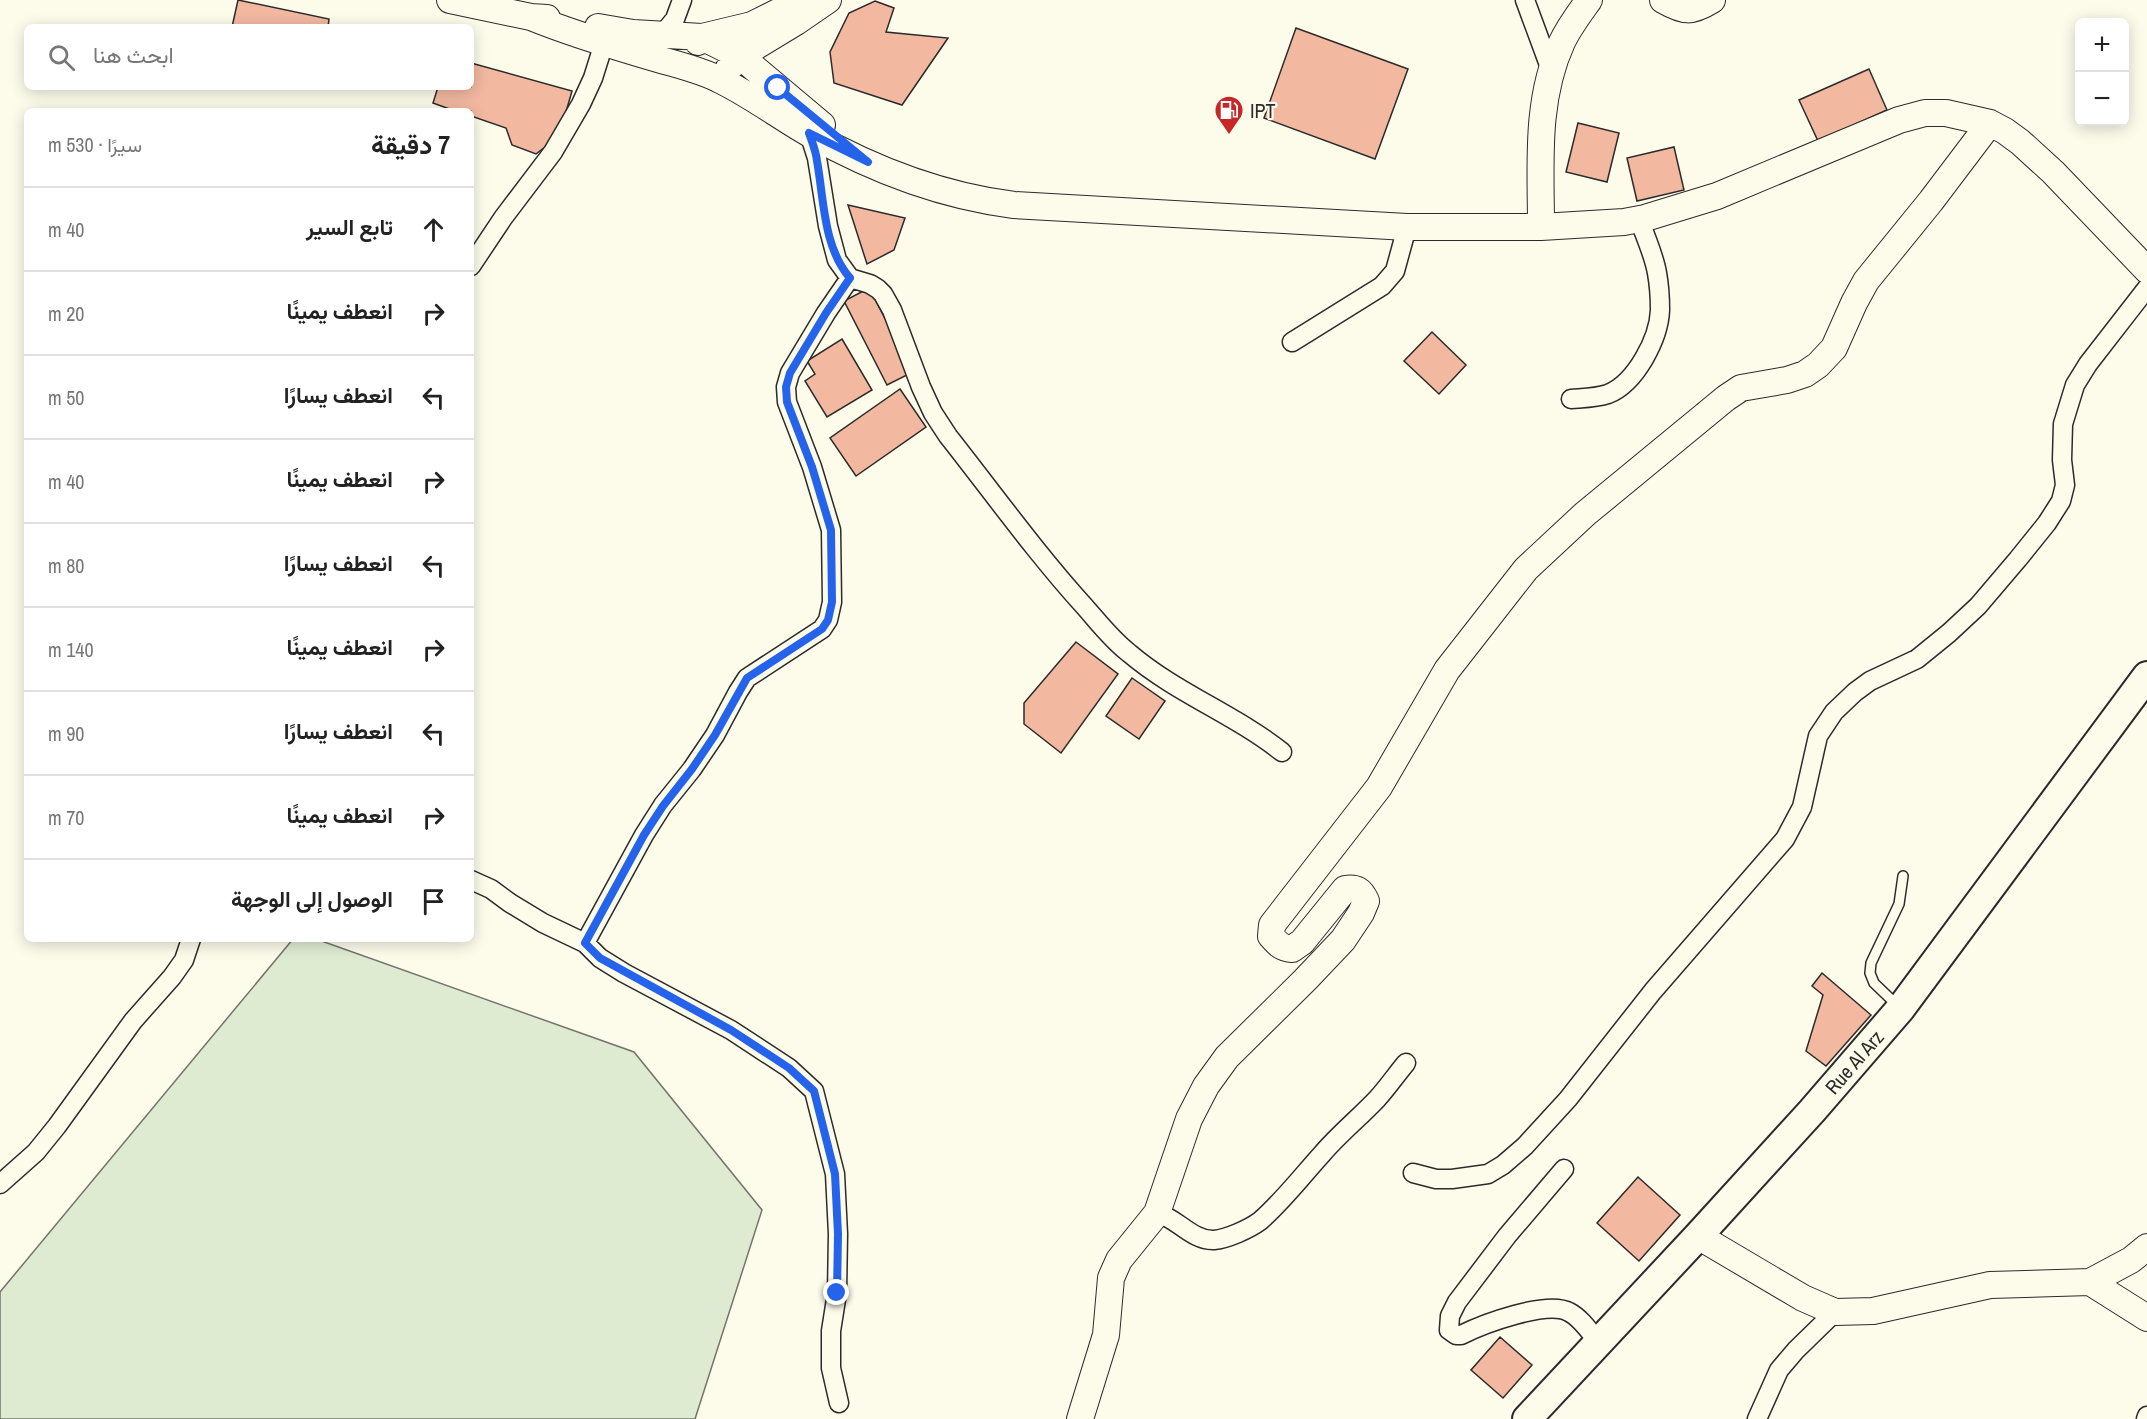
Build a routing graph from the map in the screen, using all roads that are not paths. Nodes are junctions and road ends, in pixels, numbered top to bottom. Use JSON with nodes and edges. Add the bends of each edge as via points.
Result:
{"nodes":[{"id":1,"x":450,"y":0,"type":"edge"},
{"id":2,"x":682,"y":0,"type":"edge"},
{"id":3,"x":802,"y":0,"type":"edge"},
{"id":4,"x":828,"y":0,"type":"edge"},
{"id":5,"x":1525,"y":0,"type":"edge"},
{"id":6,"x":1589,"y":0,"type":"edge"},
{"id":7,"x":1663,"y":0,"type":"edge"},
{"id":8,"x":1712,"y":0,"type":"edge"},
{"id":9,"x":531,"y":17,"type":"junction"},
{"id":10,"x":662,"y":35,"type":"junction"},
{"id":11,"x":702,"y":37,"type":"junction"},
{"id":12,"x":604,"y":43,"type":"junction"},
{"id":13,"x":740,"y":56,"type":"junction"},
{"id":14,"x":682,"y":66,"type":"junction"},
{"id":15,"x":1552,"y":73,"type":"junction"},
{"id":16,"x":719,"y":79,"type":"junction"},
{"id":17,"x":1990,"y":123,"type":"junction"},
{"id":18,"x":809,"y":133,"type":"junction"},
{"id":19,"x":868,"y":162,"type":"junction"},
{"id":20,"x":1639,"y":219,"type":"junction"},
{"id":21,"x":1407,"y":227,"type":"junction"},
{"id":22,"x":1541,"y":227,"type":"junction"},
{"id":23,"x":474,"y":262,"type":"edge"},
{"id":24,"x":2147,"y":270,"type":"edge"},
{"id":25,"x":850,"y":278,"type":"junction"},
{"id":26,"x":2147,"y":288,"type":"edge"},
{"id":27,"x":1292,"y":342,"type":"dead end"},
{"id":28,"x":1571,"y":399,"type":"dead end"},
{"id":29,"x":2147,"y":676,"type":"edge"},
{"id":30,"x":1282,"y":752,"type":"dead end"},
{"id":31,"x":1903,"y":876,"type":"dead end"},
{"id":32,"x":474,"y":881,"type":"edge"},
{"id":33,"x":190,"y":942,"type":"edge"},
{"id":34,"x":585,"y":943,"type":"junction"},
{"id":35,"x":1901,"y":1008,"type":"junction"},
{"id":36,"x":1406,"y":1063,"type":"dead end"},
{"id":37,"x":1564,"y":1169,"type":"dead end"},
{"id":38,"x":1413,"y":1173,"type":"dead end"},
{"id":39,"x":0,"y":1184,"type":"edge"},
{"id":40,"x":1157,"y":1213,"type":"junction"},
{"id":41,"x":1698,"y":1236,"type":"junction"},
{"id":42,"x":2147,"y":1247,"type":"edge"},
{"id":43,"x":2090,"y":1282,"type":"junction"},
{"id":44,"x":1835,"y":1312,"type":"junction"},
{"id":45,"x":2147,"y":1318,"type":"edge"},
{"id":46,"x":1598,"y":1342,"type":"junction"},
{"id":47,"x":839,"y":1403,"type":"dead end"},
{"id":48,"x":1080,"y":1419,"type":"edge"},
{"id":49,"x":1527,"y":1419,"type":"edge"},
{"id":50,"x":1757,"y":1419,"type":"edge"}],
"edges":[{"from":1,"to":9,"type":"street"},
{"from":2,"to":10,"type":"street","via":[[675,19]]},
{"from":3,"to":11,"type":"street","via":[[752,25]]},
{"from":4,"to":13,"type":"street"},
{"from":5,"to":15,"type":"street"},
{"from":6,"to":15,"type":"street","via":[[1561,43]]},
{"from":7,"to":8,"type":"street","via":[[1686,10],[1700,8]]},
{"from":9,"to":10,"type":"street"},
{"from":9,"to":12,"type":"street"},
{"from":10,"to":11,"type":"street"},
{"from":11,"to":13,"type":"street"},
{"from":11,"to":14,"type":"street"},
{"from":12,"to":14,"type":"street"},
{"from":12,"to":23,"type":"street","via":[[594,78],[554,152]]},
{"from":13,"to":16,"type":"street"},
{"from":13,"to":19,"type":"street"},
{"from":14,"to":16,"type":"street"},
{"from":15,"to":22,"type":"street","via":[[1540,128]]},
{"from":16,"to":18,"type":"street"},
{"from":17,"to":20,"type":"street","via":[[1925,112],[1852,138],[1718,196]]},
{"from":17,"to":24,"type":"street","via":[[2020,142],[2045,165]]},
{"from":17,"to":40,"type":"street","via":[[1866,281],[1834,348],[1818,365],[1787,380],[1740,388],[1699,419],[1526,569],[1447,670],[1379,787],[1276,917],[1271,936],[1282,948],[1292,949],[1345,890],[1362,892],[1366,900],[1361,913],[1342,940],[1227,1058],[1206,1086],[1189,1119]]},
{"from":18,"to":19,"type":"street"},
{"from":18,"to":25,"type":"street","via":[[834,248]]},
{"from":19,"to":21,"type":"street","via":[[937,188],[1014,205]]},
{"from":20,"to":22,"type":"street"},
{"from":20,"to":28,"type":"street","via":[[1657,271],[1660,309],[1656,332],[1637,370],[1620,387],[1595,397]]},
{"from":21,"to":22,"type":"street"},
{"from":21,"to":27,"type":"street","via":[[1395,271],[1382,286]]},
{"from":25,"to":30,"type":"street","via":[[870,284],[883,294],[925,396],[948,436],[1049,566],[1112,637],[1152,672],[1249,728]]},
{"from":25,"to":34,"type":"street","via":[[790,373],[786,387],[787,402],[831,530],[832,602],[828,620],[822,629],[747,678],[715,735],[644,835]]},
{"from":26,"to":38,"type":"street","via":[[2075,385],[2063,424],[2064,492],[2056,511],[1978,606],[1949,633],[1917,659],[1870,681],[1834,712],[1818,736],[1802,807],[1785,839],[1653,991],[1568,1100],[1525,1146],[1488,1174],[1436,1179]]},
{"from":29,"to":35,"type":"main road","name":"Rue Al Arz"},
{"from":31,"to":35,"type":"lane","via":[[1899,904],[1869,974]]},
{"from":32,"to":34,"type":"street"},
{"from":33,"to":39,"type":"street","via":[[172,977],[133,1021],[57,1126],[36,1152]]},
{"from":34,"to":47,"type":"street","via":[[600,958],[731,1030],[789,1068],[814,1091],[835,1174],[838,1258],[831,1368]]},
{"from":35,"to":41,"type":"main road","name":"Rue Al Arz"},
{"from":36,"to":40,"type":"street","via":[[1280,1201],[1245,1231],[1207,1239]]},
{"from":37,"to":46,"type":"street","via":[[1457,1302],[1449,1330],[1461,1335],[1506,1317],[1556,1309],[1573,1314]]},
{"from":40,"to":48,"type":"street","via":[[1119,1260],[1111,1278],[1106,1335]]},
{"from":41,"to":44,"type":"street","via":[[1803,1298]]},
{"from":41,"to":46,"type":"main road","name":"Rue Al Arz"},
{"from":42,"to":43,"type":"street"},
{"from":43,"to":44,"type":"street","via":[[1990,1285],[1873,1311]]},
{"from":43,"to":45,"type":"street"},
{"from":44,"to":50,"type":"street","via":[[1779,1370]]},
{"from":46,"to":49,"type":"main road","name":"Rue Al Arz"}]}
